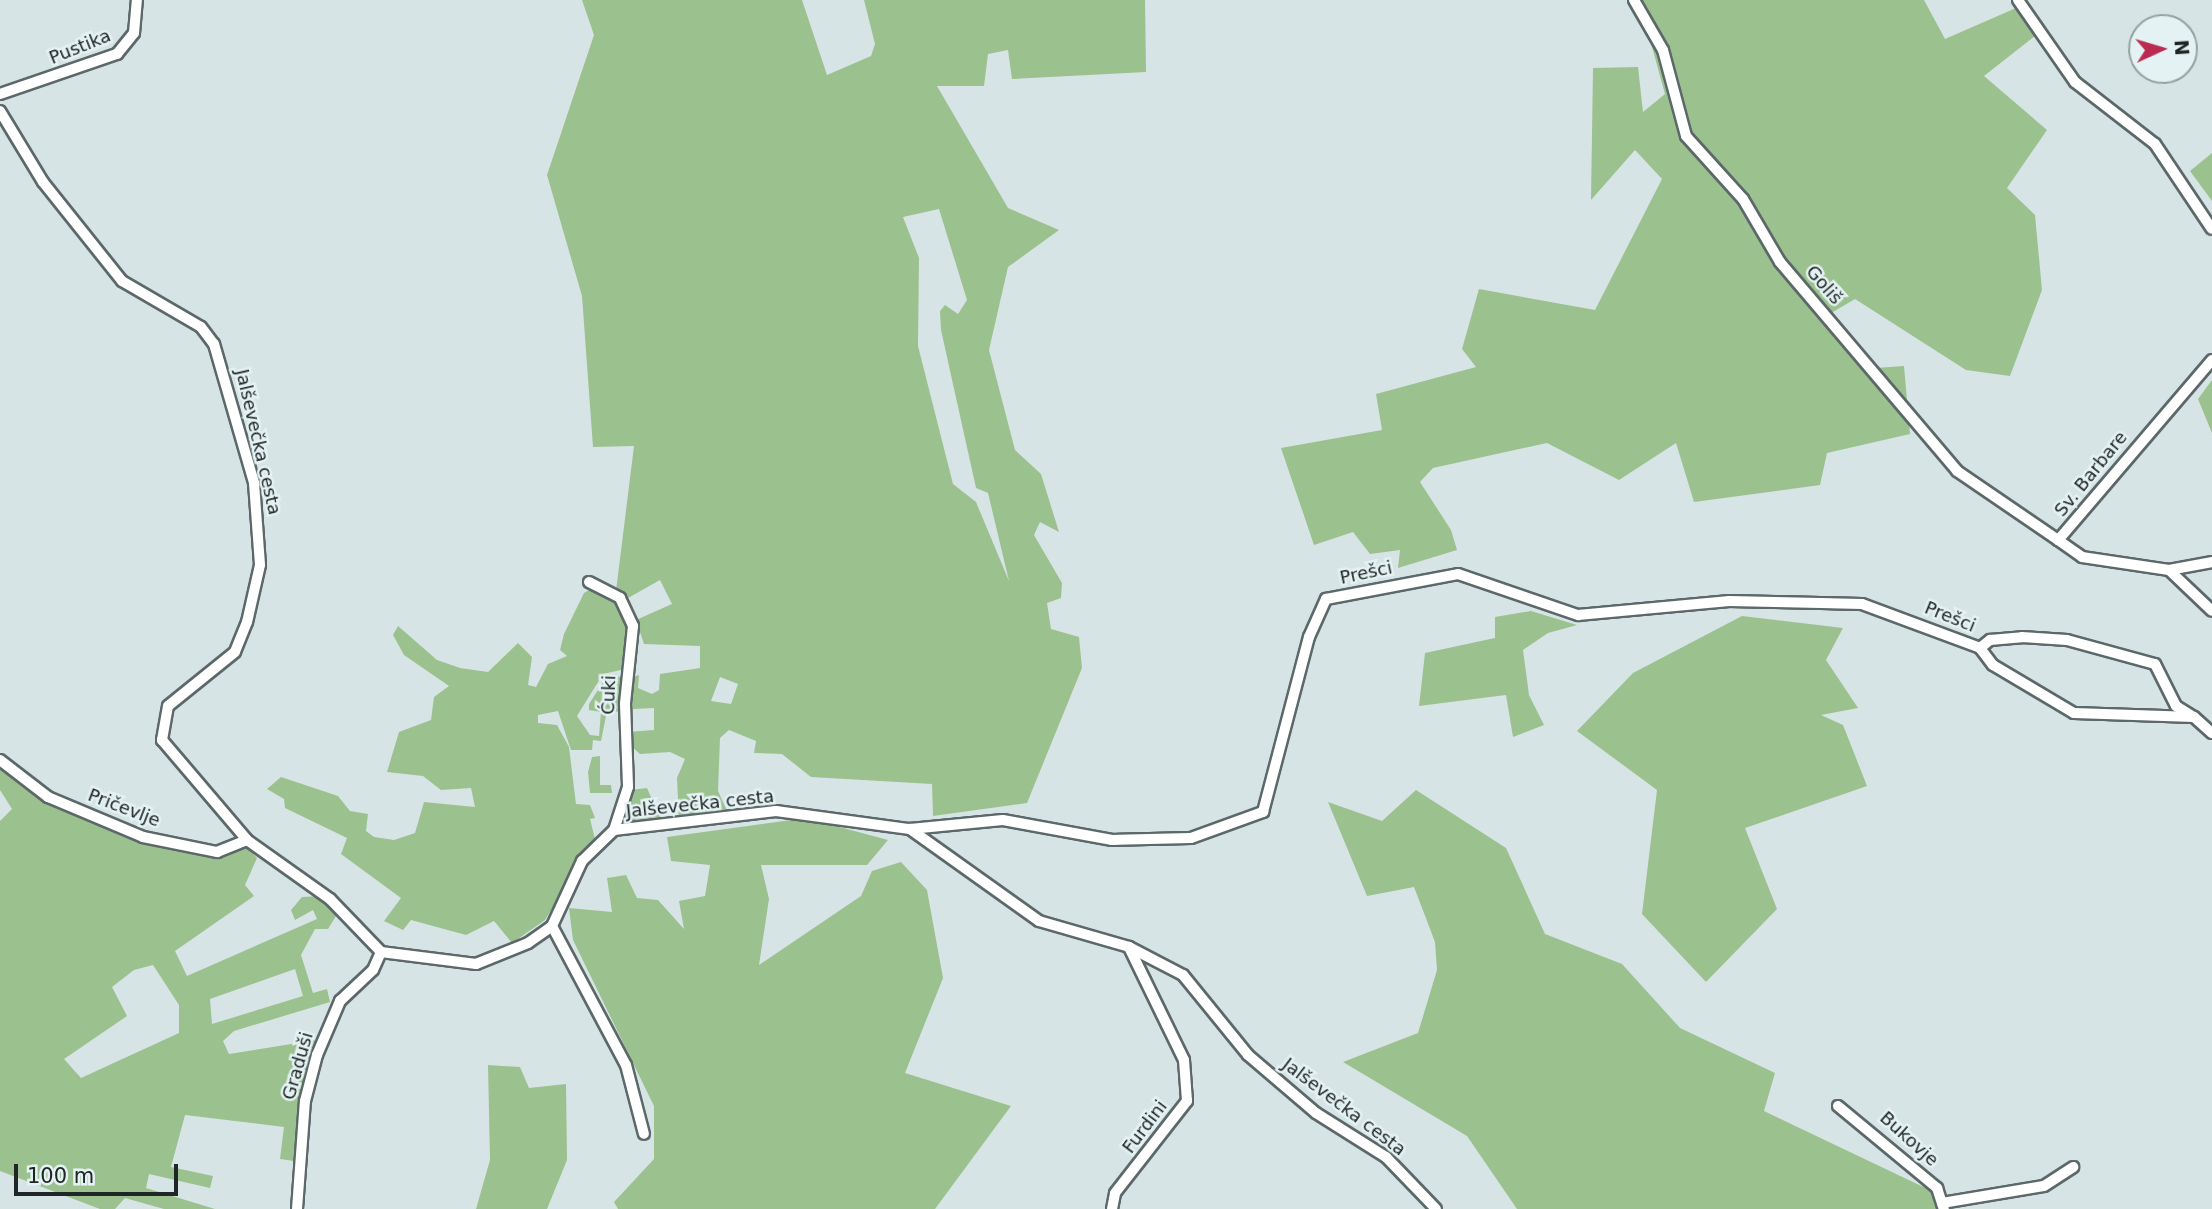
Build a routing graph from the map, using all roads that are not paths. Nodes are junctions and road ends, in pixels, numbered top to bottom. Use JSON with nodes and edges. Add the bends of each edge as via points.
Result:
{"nodes":[{"id":1,"x":137,"y":0,"type":"edge"},
{"id":2,"x":1634,"y":0,"type":"edge"},
{"id":3,"x":2018,"y":0,"type":"edge"},
{"id":4,"x":0,"y":94,"type":"edge"},
{"id":5,"x":0,"y":111,"type":"edge"},
{"id":6,"x":2212,"y":229,"type":"edge"},
{"id":7,"x":2212,"y":360,"type":"edge"},
{"id":8,"x":2058,"y":540,"type":"junction"},
{"id":9,"x":2212,"y":562,"type":"edge"},
{"id":10,"x":2169,"y":570,"type":"junction"},
{"id":11,"x":589,"y":582,"type":"dead end"},
{"id":12,"x":2212,"y":611,"type":"edge"},
{"id":13,"x":1980,"y":648,"type":"junction"},
{"id":14,"x":2194,"y":717,"type":"junction"},
{"id":15,"x":2212,"y":733,"type":"edge"},
{"id":16,"x":0,"y":760,"type":"edge"},
{"id":17,"x":910,"y":829,"type":"junction"},
{"id":18,"x":614,"y":830,"type":"junction"},
{"id":19,"x":247,"y":840,"type":"junction"},
{"id":20,"x":552,"y":926,"type":"junction"},
{"id":21,"x":1129,"y":947,"type":"junction"},
{"id":22,"x":381,"y":952,"type":"junction"},
{"id":23,"x":1838,"y":1106,"type":"dead end"},
{"id":24,"x":644,"y":1133,"type":"dead end"},
{"id":25,"x":2073,"y":1167,"type":"dead end"},
{"id":26,"x":1943,"y":1206,"type":"edge"},
{"id":27,"x":297,"y":1209,"type":"edge"},
{"id":28,"x":1112,"y":1209,"type":"edge"},
{"id":29,"x":1436,"y":1209,"type":"edge"}],
"edges":[{"from":1,"to":4,"type":"street","name":"Pustika","via":[[134,33],[117,54]]},
{"from":2,"to":8,"type":"street","name":"Goliš","via":[[1663,50],[1686,136],[1743,199],[1780,262],[1958,471]]},
{"from":3,"to":6,"type":"street","via":[[2075,82],[2155,144]]},
{"from":5,"to":19,"type":"street","name":"Jalševečka cesta","via":[[43,182],[122,281],[201,327],[220,357],[261,516],[260,565],[235,652],[175,699],[161,731],[181,769]]},
{"from":7,"to":8,"type":"street","name":"Sv. Barbare"},
{"from":8,"to":10,"type":"street","name":"Sv. Barbare","via":[[2082,556]]},
{"from":9,"to":10,"type":"street"},
{"from":10,"to":12,"type":"street"},
{"from":11,"to":18,"type":"street","name":"Ćuki","via":[[620,598],[633,626],[625,704],[628,787]]},
{"from":13,"to":14,"type":"street","name":"Prešci","via":[[1993,665],[2074,713]]},
{"from":13,"to":14,"type":"street","name":"Prešci","via":[[1990,640],[2022,636],[2067,639],[2155,664],[2176,706]]},
{"from":13,"to":17,"type":"street","name":"Prešci","via":[[1862,604],[1729,601],[1578,615],[1458,574],[1370,588],[1326,599],[1309,637],[1263,812],[1191,838],[1112,840],[1003,820]]},
{"from":14,"to":15,"type":"street","name":"Prešci"},
{"from":16,"to":19,"type":"street","name":"Pričevlje","via":[[48,797],[143,837],[217,852]]},
{"from":17,"to":18,"type":"street","name":"Jalševečka cesta","via":[[776,811]]},
{"from":17,"to":21,"type":"street","name":"Jalševečka cesta","via":[[1039,921]]},
{"from":18,"to":20,"type":"street","name":"Jalševečka cesta","via":[[582,860]]},
{"from":19,"to":22,"type":"street","name":"Jalševečka cesta","via":[[330,899]]},
{"from":20,"to":22,"type":"street","via":[[476,964]]},
{"from":20,"to":24,"type":"street","via":[[626,1065]]},
{"from":21,"to":28,"type":"street","name":"Furdini","via":[[1184,1060],[1187,1101],[1115,1193]]},
{"from":21,"to":29,"type":"street","name":"Jalševečka cesta","via":[[1183,975],[1248,1055],[1316,1113],[1386,1157]]},
{"from":22,"to":27,"type":"street","name":"Graduši","via":[[373,970],[340,1002],[317,1055],[305,1101]]},
{"from":23,"to":26,"type":"street","name":"Bukovje","via":[[1937,1188]]},
{"from":25,"to":26,"type":"street","via":[[2044,1186]]}]}
